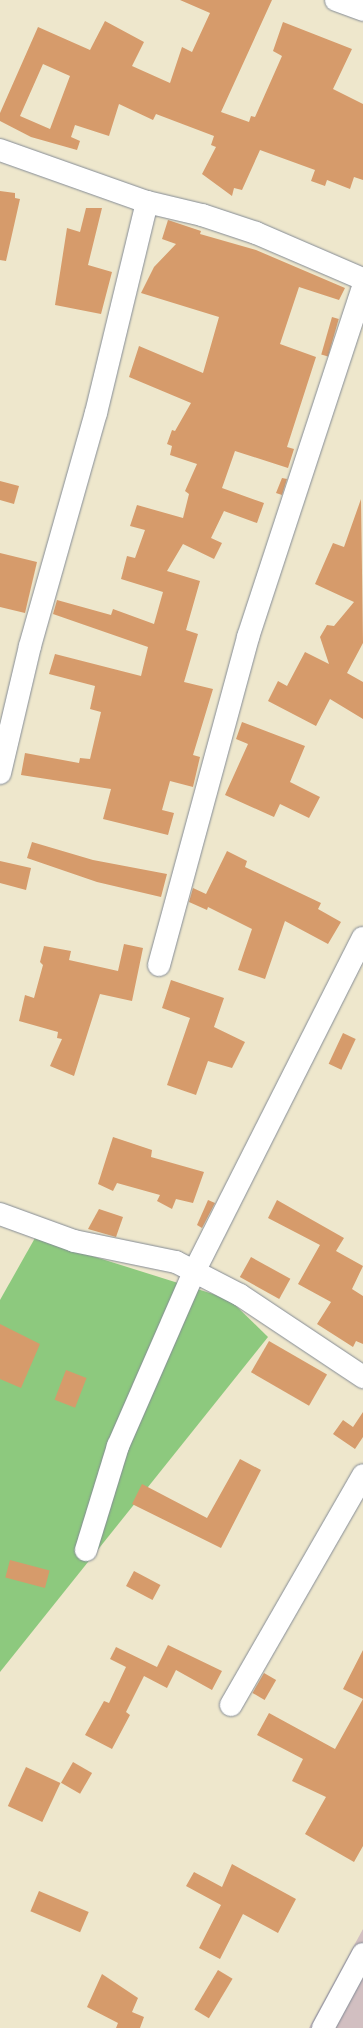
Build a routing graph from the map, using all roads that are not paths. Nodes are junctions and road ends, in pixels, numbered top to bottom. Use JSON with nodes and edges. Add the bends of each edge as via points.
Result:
{"nodes":[{"id":1,"x":336,"y":0,"type":"edge"},
{"id":2,"x":363,"y":10,"type":"edge"},
{"id":3,"x":0,"y":150,"type":"edge"},
{"id":4,"x":147,"y":202,"type":"junction"},
{"id":5,"x":363,"y":279,"type":"edge"},
{"id":6,"x":363,"y":287,"type":"edge"},
{"id":7,"x":0,"y":773,"type":"edge"},
{"id":8,"x":363,"y":938,"type":"edge"},
{"id":9,"x":158,"y":965,"type":"dead end"},
{"id":10,"x":0,"y":1214,"type":"edge"},
{"id":11,"x":195,"y":1270,"type":"junction"},
{"id":12,"x":363,"y":1377,"type":"edge"},
{"id":13,"x":363,"y":1475,"type":"edge"},
{"id":14,"x":86,"y":1550,"type":"dead end"},
{"id":15,"x":231,"y":1705,"type":"dead end"},
{"id":16,"x":363,"y":1954,"type":"edge"},
{"id":17,"x":323,"y":2028,"type":"edge"}],
"edges":[{"from":1,"to":2,"type":"street"},
{"from":3,"to":4,"type":"street"},
{"from":4,"to":5,"type":"street","via":[[202,215],[256,233]]},
{"from":4,"to":7,"type":"street","via":[[96,413],[30,646]]},
{"from":6,"to":9,"type":"street","via":[[248,637]]},
{"from":8,"to":11,"type":"street"},
{"from":10,"to":11,"type":"street","via":[[74,1241],[176,1262]]},
{"from":11,"to":12,"type":"street","via":[[240,1295]]},
{"from":11,"to":14,"type":"street","via":[[118,1446]]},
{"from":13,"to":15,"type":"street"},
{"from":16,"to":17,"type":"street"}]}
